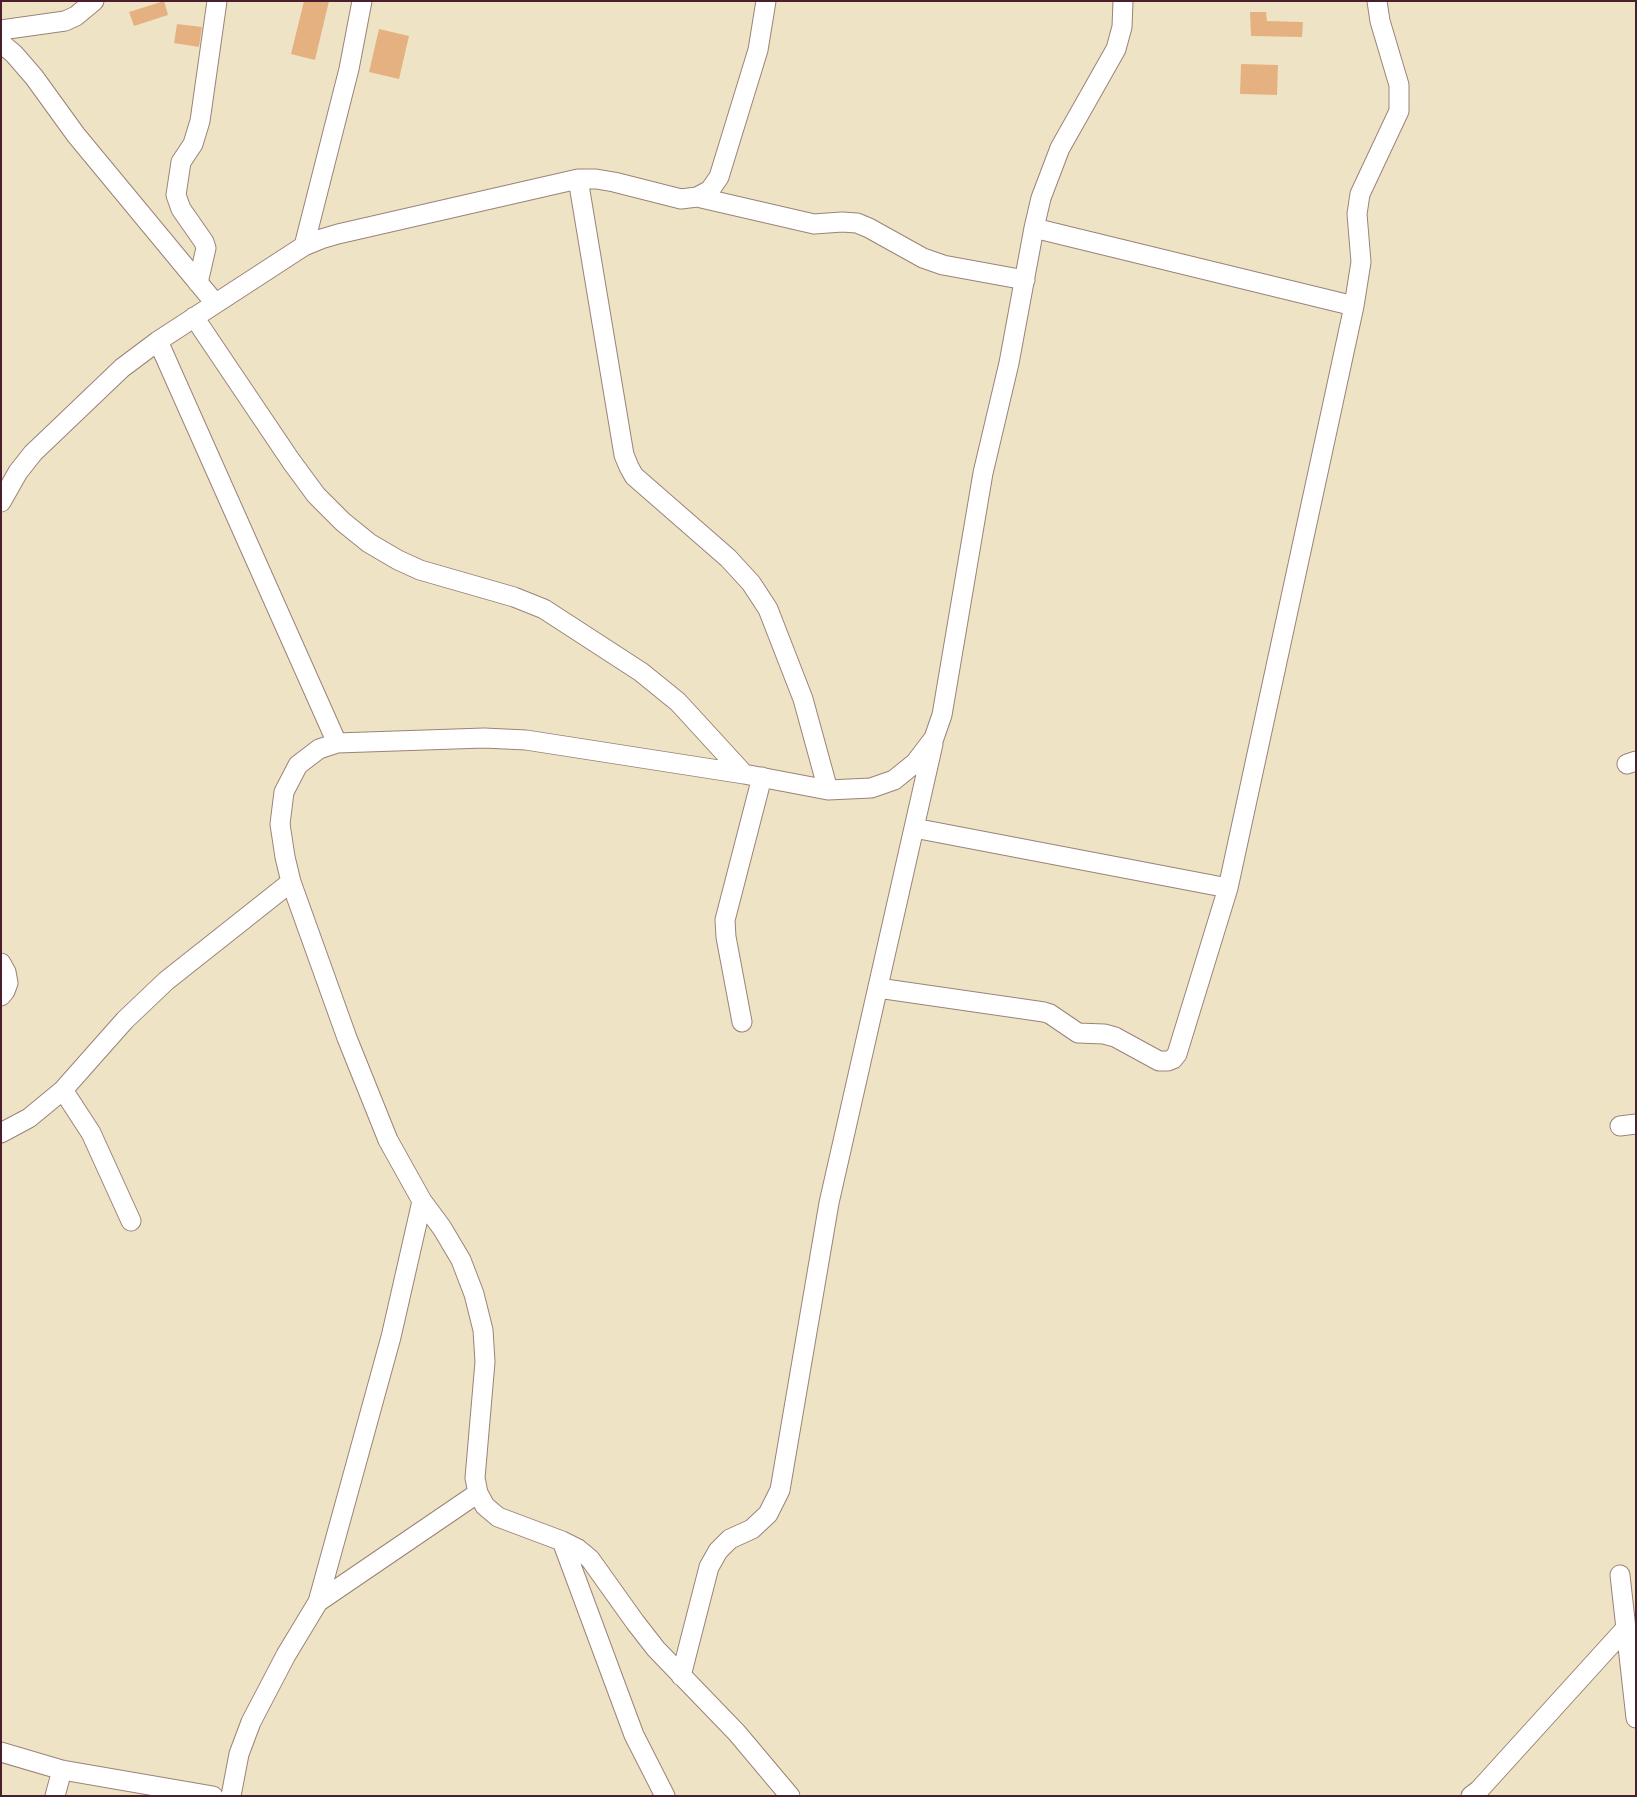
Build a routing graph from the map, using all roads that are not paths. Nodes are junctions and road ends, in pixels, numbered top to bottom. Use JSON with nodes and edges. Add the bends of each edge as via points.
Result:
{"nodes":[{"id":1,"x":94,"y":1,"type":"edge"},
{"id":2,"x":217,"y":1,"type":"edge"},
{"id":3,"x":362,"y":1,"type":"edge"},
{"id":4,"x":766,"y":1,"type":"edge"},
{"id":5,"x":1123,"y":1,"type":"edge"},
{"id":6,"x":1377,"y":1,"type":"edge"},
{"id":7,"x":1,"y":30,"type":"edge"},
{"id":8,"x":1,"y":43,"type":"edge"},
{"id":9,"x":578,"y":180,"type":"junction"},
{"id":10,"x":697,"y":197,"type":"junction"},
{"id":11,"x":1034,"y":228,"type":"junction"},
{"id":12,"x":304,"y":246,"type":"junction"},
{"id":13,"x":1025,"y":280,"type":"junction"},
{"id":14,"x":198,"y":283,"type":"junction"},
{"id":15,"x":215,"y":304,"type":"junction"},
{"id":16,"x":1354,"y":306,"type":"junction"},
{"id":17,"x":194,"y":318,"type":"junction"},
{"id":18,"x":158,"y":341,"type":"junction"},
{"id":19,"x":1,"y":502,"type":"edge"},
{"id":20,"x":934,"y":738,"type":"junction"},
{"id":21,"x":337,"y":743,"type":"junction"},
{"id":22,"x":753,"y":776,"type":"junction"},
{"id":23,"x":828,"y":790,"type":"junction"},
{"id":24,"x":914,"y":828,"type":"junction"},
{"id":25,"x":291,"y":882,"type":"junction"},
{"id":26,"x":1228,"y":888,"type":"junction"},
{"id":27,"x":1,"y":963,"type":"edge"},
{"id":28,"x":878,"y":988,"type":"junction"},
{"id":29,"x":1,"y":996,"type":"edge"},
{"id":30,"x":742,"y":1022,"type":"dead end"},
{"id":31,"x":63,"y":1090,"type":"junction"},
{"id":32,"x":1,"y":1133,"type":"edge"},
{"id":33,"x":422,"y":1201,"type":"junction"},
{"id":34,"x":131,"y":1221,"type":"dead end"},
{"id":35,"x":478,"y":1493,"type":"junction"},
{"id":36,"x":562,"y":1541,"type":"junction"},
{"id":37,"x":1620,"y":1576,"type":"dead end"},
{"id":38,"x":318,"y":1602,"type":"junction"},
{"id":39,"x":1626,"y":1628,"type":"junction"},
{"id":40,"x":681,"y":1676,"type":"junction"},
{"id":41,"x":1636,"y":1718,"type":"edge"},
{"id":42,"x":1,"y":1752,"type":"edge"},
{"id":43,"x":62,"y":1770,"type":"junction"},
{"id":44,"x":55,"y":1796,"type":"edge"},
{"id":45,"x":213,"y":1796,"type":"edge"},
{"id":46,"x":231,"y":1796,"type":"edge"},
{"id":47,"x":665,"y":1796,"type":"edge"},
{"id":48,"x":790,"y":1796,"type":"edge"},
{"id":49,"x":1471,"y":1796,"type":"edge"}],
"edges":[{"from":1,"to":7,"type":"street","via":[[65,21]]},
{"from":2,"to":14,"type":"street","via":[[200,121],[195,139],[181,162],[176,195],[181,210],[206,248]]},
{"from":3,"to":12,"type":"street"},
{"from":4,"to":10,"type":"street","via":[[758,50],[719,177],[710,190]]},
{"from":5,"to":11,"type":"street","via":[[1122,27],[1116,49],[1060,148],[1041,198]]},
{"from":6,"to":16,"type":"street","via":[[1399,85],[1399,111],[1360,194],[1357,214],[1361,262]]},
{"from":8,"to":14,"type":"street","via":[[34,77],[76,135]]},
{"from":9,"to":10,"type":"street","via":[[605,180],[681,199]]},
{"from":9,"to":12,"type":"street","via":[[338,234]]},
{"from":9,"to":23,"type":"street","via":[[626,461],[634,476],[728,558],[751,582],[768,609],[803,699]]},
{"from":10,"to":13,"type":"street","via":[[814,224],[856,223],[943,265]]},
{"from":11,"to":13,"type":"street"},
{"from":11,"to":16,"type":"street"},
{"from":12,"to":15,"type":"street"},
{"from":13,"to":20,"type":"street","via":[[983,473],[942,715]]},
{"from":14,"to":15,"type":"street"},
{"from":15,"to":17,"type":"street"},
{"from":16,"to":26,"type":"street"},
{"from":17,"to":18,"type":"street"},
{"from":17,"to":22,"type":"street","via":[[291,461],[316,495],[343,522],[369,543],[420,570],[544,609],[641,672],[678,702]]},
{"from":18,"to":19,"type":"street","via":[[122,368],[33,453]]},
{"from":18,"to":21,"type":"street"},
{"from":20,"to":23,"type":"street","via":[[915,763],[894,780],[871,788]]},
{"from":20,"to":24,"type":"street"},
{"from":21,"to":22,"type":"street","via":[[484,738],[526,740]]},
{"from":21,"to":25,"type":"street","via":[[319,749],[298,765],[284,792],[280,824]]},
{"from":22,"to":23,"type":"street"},
{"from":22,"to":30,"type":"street","via":[[725,920]]},
{"from":24,"to":26,"type":"street"},
{"from":24,"to":28,"type":"street"},
{"from":25,"to":31,"type":"street","via":[[166,981],[125,1020]]},
{"from":25,"to":33,"type":"street","via":[[381,1123]]},
{"from":26,"to":28,"type":"street","via":[[1177,1054],[1168,1061],[1159,1061],[1115,1037],[1078,1033],[1044,1012]]},
{"from":27,"to":29,"type":"street","via":[[8,983]]},
{"from":28,"to":40,"type":"street","via":[[829,1202],[780,1490],[768,1514],[752,1529],[730,1539],[709,1567]]},
{"from":31,"to":32,"type":"street","via":[[29,1118]]},
{"from":31,"to":34,"type":"street","via":[[90,1133]]},
{"from":33,"to":35,"type":"street","via":[[460,1260],[474,1294],[483,1330],[485,1362],[475,1478]]},
{"from":33,"to":38,"type":"street","via":[[391,1337]]},
{"from":35,"to":36,"type":"street","via":[[484,1506],[498,1517]]},
{"from":35,"to":38,"type":"street"},
{"from":36,"to":40,"type":"street","via":[[590,1559],[635,1622]]},
{"from":36,"to":47,"type":"street","via":[[634,1735]]},
{"from":37,"to":39,"type":"street"},
{"from":38,"to":46,"type":"street","via":[[251,1722],[239,1754]]},
{"from":39,"to":41,"type":"street"},
{"from":39,"to":49,"type":"street"},
{"from":40,"to":48,"type":"street"},
{"from":42,"to":43,"type":"street"},
{"from":43,"to":44,"type":"street"},
{"from":43,"to":45,"type":"street"}]}
